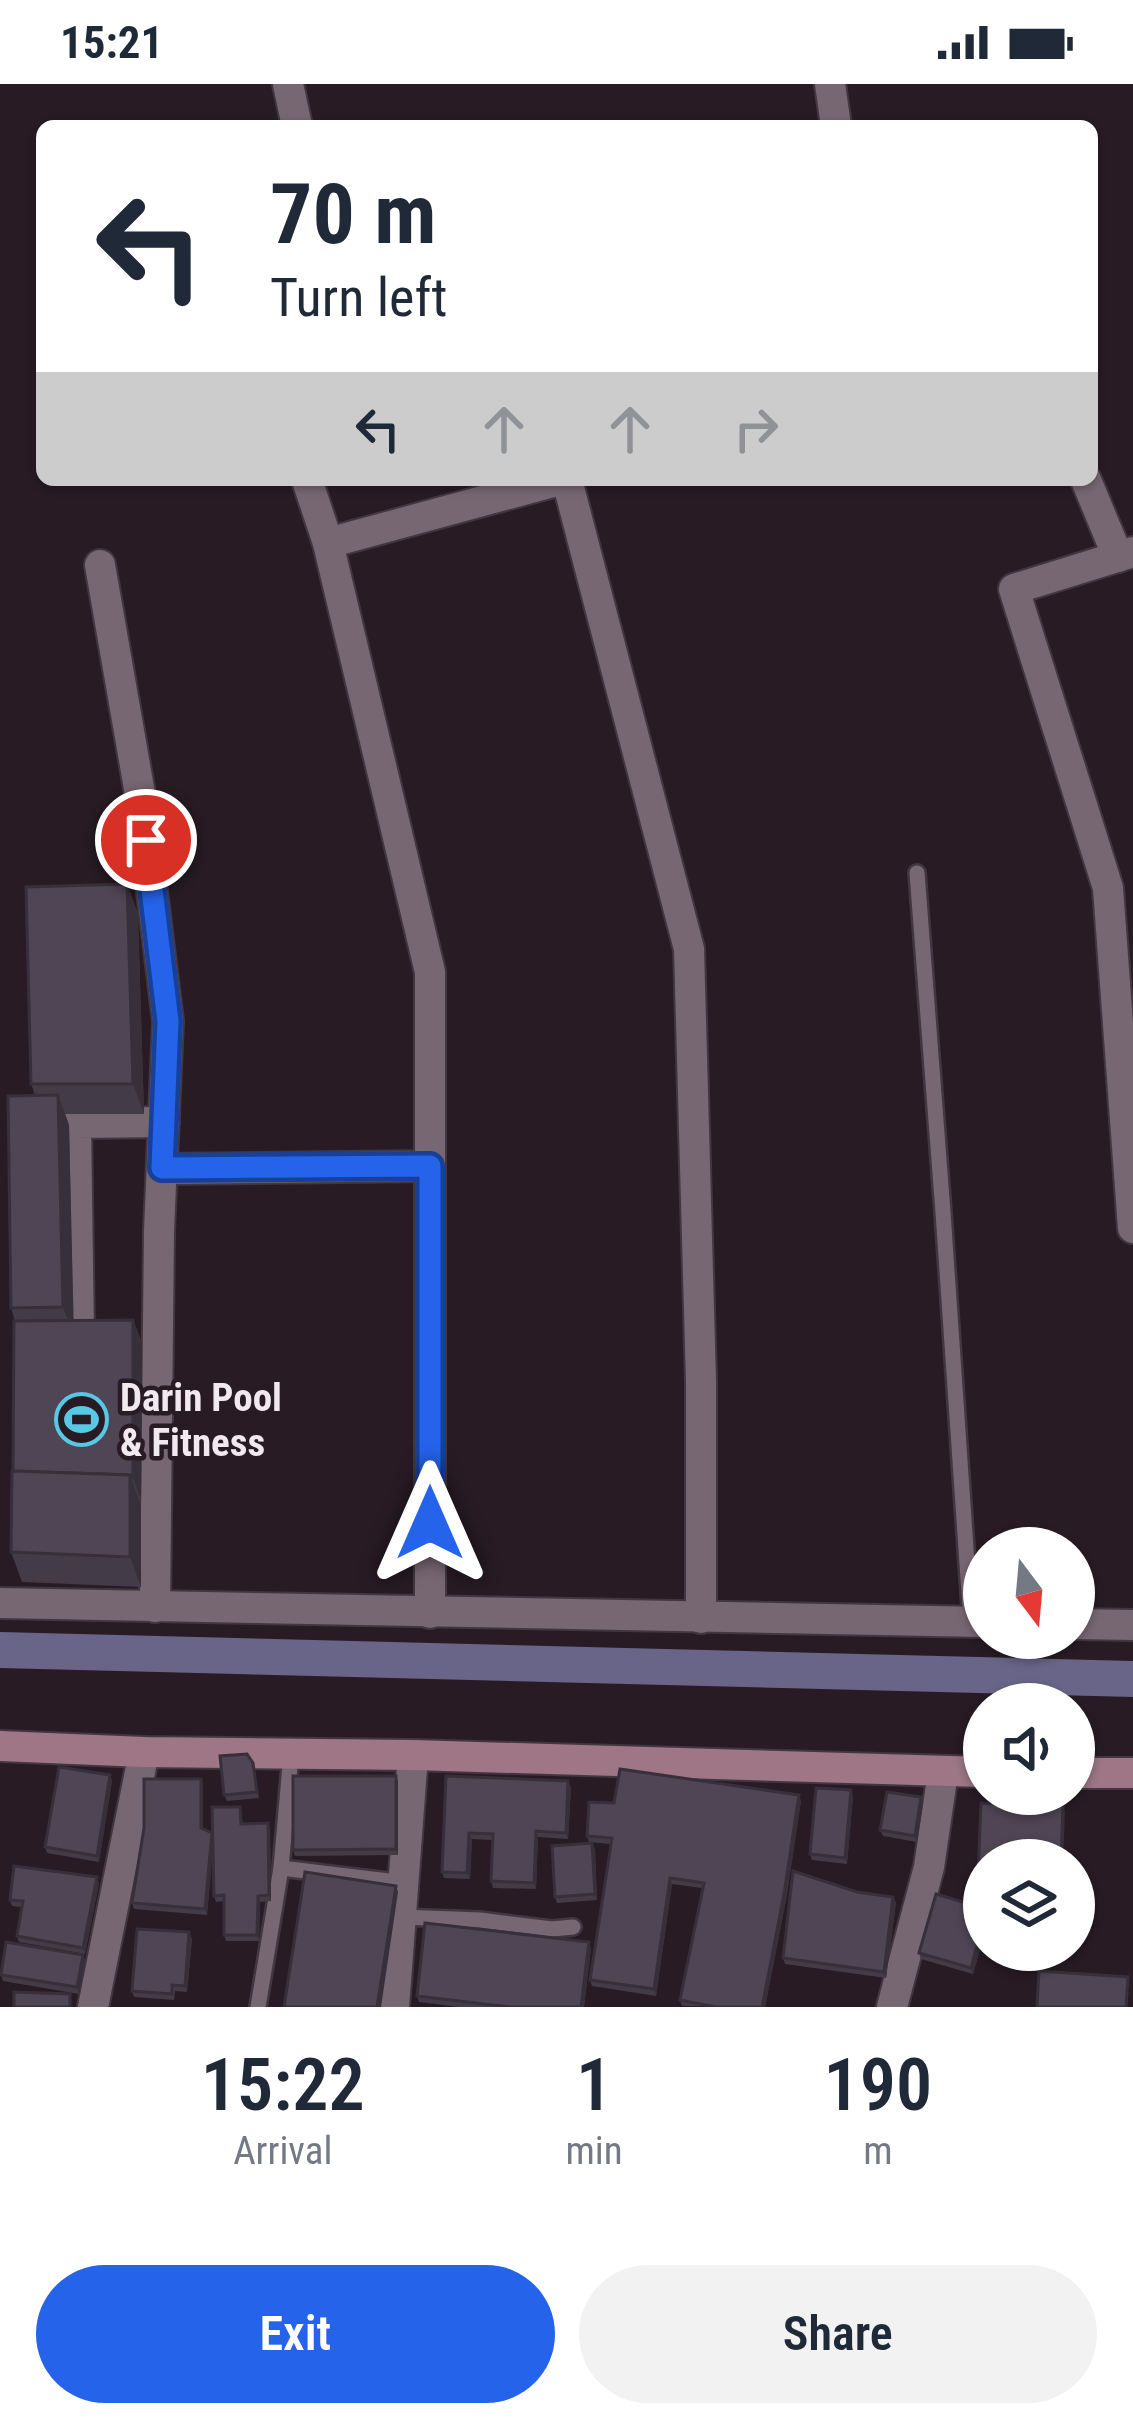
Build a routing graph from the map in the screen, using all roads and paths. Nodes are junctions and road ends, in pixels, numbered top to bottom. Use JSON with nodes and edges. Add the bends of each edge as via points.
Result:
{"nodes":[{"id":1,"x":288,"y":84,"type":"edge"},
{"id":2,"x":830,"y":84,"type":"edge"},
{"id":3,"x":296,"y":120,"type":"edge"},
{"id":4,"x":835,"y":120,"type":"edge"},
{"id":5,"x":309,"y":486,"type":"edge"},
{"id":6,"x":541,"y":486,"type":"edge"},
{"id":7,"x":565,"y":486,"type":"edge"},
{"id":8,"x":1089,"y":486,"type":"edge"},
{"id":9,"x":328,"y":543,"type":"junction"},
{"id":10,"x":1126,"y":554,"type":"edge"},
{"id":11,"x":100,"y":565,"type":"dead end"},
{"id":12,"x":917,"y":873,"type":"dead end"},
{"id":13,"x":164,"y":1122,"type":"junction"},
{"id":14,"x":430,"y":1166,"type":"junction"},
{"id":15,"x":162,"y":1168,"type":"junction"},
{"id":16,"x":1133,"y":1228,"type":"edge"},
{"id":17,"x":158,"y":1336,"type":"junction"},
{"id":18,"x":969,"y":1527,"type":"edge"},
{"id":19,"x":0,"y":1603,"type":"edge"},
{"id":20,"x":155,"y":1606,"type":"junction"},
{"id":21,"x":430,"y":1613,"type":"junction"},
{"id":22,"x":701,"y":1618,"type":"junction"},
{"id":23,"x":963,"y":1622,"type":"edge"},
{"id":24,"x":1095,"y":1624,"type":"edge"},
{"id":25,"x":1133,"y":1624,"type":"edge"},
{"id":26,"x":0,"y":1745,"type":"edge"},
{"id":27,"x":144,"y":1752,"type":"junction"},
{"id":28,"x":291,"y":1754,"type":"junction"},
{"id":29,"x":413,"y":1755,"type":"junction"},
{"id":30,"x":943,"y":1772,"type":"junction"},
{"id":31,"x":963,"y":1772,"type":"edge"},
{"id":32,"x":1095,"y":1773,"type":"edge"},
{"id":33,"x":1133,"y":1773,"type":"edge"},
{"id":34,"x":281,"y":1868,"type":"junction"},
{"id":35,"x":405,"y":1882,"type":"junction"},
{"id":36,"x":401,"y":1917,"type":"junction"},
{"id":37,"x":573,"y":1927,"type":"dead end"},
{"id":38,"x":93,"y":2007,"type":"edge"},
{"id":39,"x":258,"y":2007,"type":"edge"},
{"id":40,"x":394,"y":2007,"type":"edge"},
{"id":41,"x":892,"y":2007,"type":"edge"}],
"edges":[{"from":1,"to":3,"type":"street"},
{"from":2,"to":4,"type":"street"},
{"from":5,"to":9,"type":"street"},
{"from":6,"to":9,"type":"street"},
{"from":7,"to":22,"type":"street","via":[[689,949]]},
{"from":8,"to":10,"type":"street"},
{"from":9,"to":14,"type":"street","via":[[430,972]]},
{"from":10,"to":16,"type":"street","via":[[1014,589],[1108,888]]},
{"from":11,"to":13,"type":"street","via":[[168,1021]]},
{"from":12,"to":18,"type":"lane"},
{"from":13,"to":15,"type":"street"},
{"from":13,"to":17,"type":"street","via":[[76,1123],[79,1336]]},
{"from":14,"to":15,"type":"street"},
{"from":14,"to":21,"type":"street"},
{"from":15,"to":17,"type":"street"},
{"from":17,"to":20,"type":"street"},
{"from":19,"to":20,"type":"street"},
{"from":20,"to":21,"type":"street"},
{"from":21,"to":22,"type":"street"},
{"from":22,"to":23,"type":"street"},
{"from":24,"to":25,"type":"street"},
{"from":26,"to":27,"type":"street"},
{"from":27,"to":28,"type":"street"},
{"from":27,"to":38,"type":"street"},
{"from":28,"to":29,"type":"street"},
{"from":28,"to":34,"type":"lane"},
{"from":29,"to":30,"type":"street"},
{"from":29,"to":35,"type":"street"},
{"from":30,"to":31,"type":"street"},
{"from":30,"to":41,"type":"street","via":[[929,1867]]},
{"from":32,"to":33,"type":"street"},
{"from":34,"to":35,"type":"lane"},
{"from":34,"to":39,"type":"lane"},
{"from":35,"to":36,"type":"street"},
{"from":36,"to":37,"type":"lane"},
{"from":36,"to":40,"type":"street"}]}
